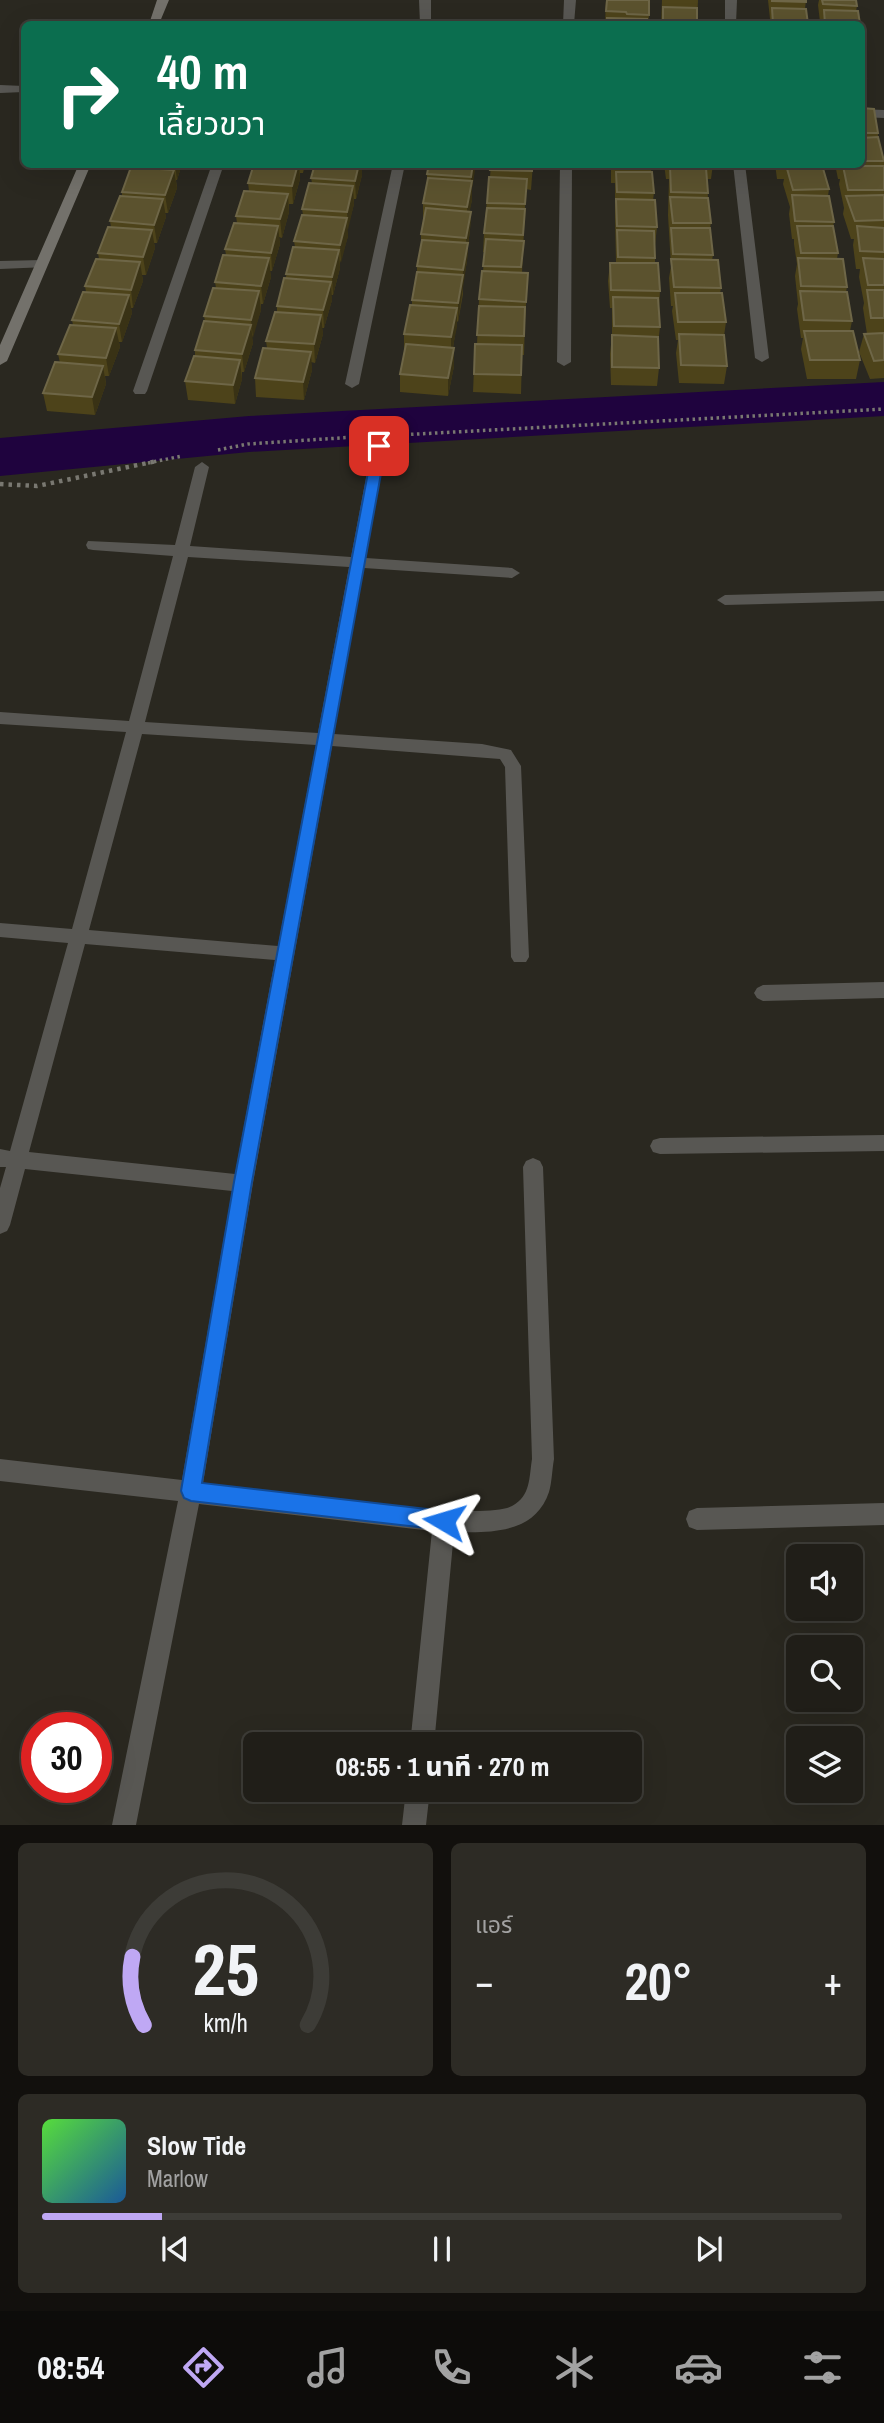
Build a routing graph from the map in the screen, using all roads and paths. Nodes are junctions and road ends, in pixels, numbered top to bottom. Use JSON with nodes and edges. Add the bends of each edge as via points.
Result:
{"nodes":[{"id":1,"x":163,"y":0,"type":"edge"},
{"id":2,"x":425,"y":0,"type":"edge"},
{"id":3,"x":570,"y":0,"type":"edge"},
{"id":4,"x":731,"y":0,"type":"edge"},
{"id":5,"x":155,"y":21,"type":"edge"},
{"id":6,"x":426,"y":21,"type":"edge"},
{"id":7,"x":569,"y":21,"type":"edge"},
{"id":8,"x":731,"y":21,"type":"edge"},
{"id":9,"x":0,"y":89,"type":"edge"},
{"id":10,"x":21,"y":89,"type":"edge"},
{"id":11,"x":865,"y":113,"type":"edge"},
{"id":12,"x":884,"y":114,"type":"edge"},
{"id":13,"x":83,"y":168,"type":"edge"},
{"id":14,"x":217,"y":168,"type":"edge"},
{"id":15,"x":398,"y":168,"type":"edge"},
{"id":16,"x":566,"y":168,"type":"edge"},
{"id":17,"x":740,"y":168,"type":"edge"},
{"id":18,"x":42,"y":264,"type":"junction"},
{"id":19,"x":0,"y":265,"type":"edge"},
{"id":20,"x":762,"y":358,"type":"dead end"},
{"id":21,"x":0,"y":361,"type":"edge"},
{"id":22,"x":564,"y":362,"type":"dead end"},
{"id":23,"x":352,"y":384,"type":"dead end"},
{"id":24,"x":140,"y":391,"type":"dead end"},
{"id":25,"x":884,"y":409,"type":"edge"},
{"id":26,"x":395,"y":435,"type":"dead end"},
{"id":27,"x":374,"y":442,"type":"joint"},
{"id":28,"x":202,"y":457,"type":"junction"},
{"id":29,"x":0,"y":484,"type":"edge"},
{"id":30,"x":93,"y":545,"type":"dead end"},
{"id":31,"x":182,"y":552,"type":"junction"},
{"id":32,"x":358,"y":564,"type":"junction"},
{"id":33,"x":512,"y":573,"type":"dead end"},
{"id":34,"x":884,"y":596,"type":"edge"},
{"id":35,"x":725,"y":600,"type":"dead end"},
{"id":36,"x":0,"y":718,"type":"edge"},
{"id":37,"x":137,"y":727,"type":"junction"},
{"id":38,"x":326,"y":738,"type":"junction"},
{"id":39,"x":0,"y":930,"type":"edge"},
{"id":40,"x":76,"y":937,"type":"junction"},
{"id":41,"x":286,"y":954,"type":"junction"},
{"id":42,"x":520,"y":957,"type":"dead end"},
{"id":43,"x":884,"y":990,"type":"edge"},
{"id":44,"x":764,"y":993,"type":"dead end"},
{"id":45,"x":884,"y":1143,"type":"edge"},
{"id":46,"x":660,"y":1146,"type":"dead end"},
{"id":47,"x":8,"y":1159,"type":"edge"},
{"id":48,"x":533,"y":1167,"type":"dead end"},
{"id":49,"x":243,"y":1182,"type":"junction"},
{"id":50,"x":0,"y":1225,"type":"edge"},
{"id":51,"x":0,"y":1470,"type":"edge"},
{"id":52,"x":191,"y":1491,"type":"junction"},
{"id":53,"x":884,"y":1514,"type":"edge"},
{"id":54,"x":697,"y":1518,"type":"dead end"},
{"id":55,"x":444,"y":1521,"type":"junction"},
{"id":56,"x":423,"y":1732,"type":"edge"},
{"id":57,"x":417,"y":1802,"type":"edge"},
{"id":58,"x":124,"y":1825,"type":"edge"},
{"id":59,"x":414,"y":1825,"type":"edge"}],
"edges":[{"from":1,"to":5,"type":"main road"},
{"from":2,"to":6,"type":"street"},
{"from":3,"to":7,"type":"street"},
{"from":4,"to":8,"type":"street"},
{"from":9,"to":10,"type":"street"},
{"from":11,"to":12,"type":"street"},
{"from":13,"to":18,"type":"main road"},
{"from":14,"to":24,"type":"street"},
{"from":15,"to":23,"type":"street"},
{"from":16,"to":22,"type":"street"},
{"from":17,"to":20,"type":"street"},
{"from":18,"to":19,"type":"street"},
{"from":18,"to":21,"type":"main road"},
{"from":25,"to":26,"type":"path"},
{"from":27,"to":28,"type":"path","via":[[248,444]]},
{"from":27,"to":32,"type":"street"},
{"from":28,"to":29,"type":"path","via":[[37,486]]},
{"from":28,"to":31,"type":"street"},
{"from":30,"to":31,"type":"street"},
{"from":31,"to":32,"type":"street"},
{"from":31,"to":37,"type":"street"},
{"from":32,"to":33,"type":"street"},
{"from":32,"to":38,"type":"street"},
{"from":34,"to":35,"type":"street"},
{"from":36,"to":37,"type":"street"},
{"from":37,"to":38,"type":"street"},
{"from":37,"to":40,"type":"street"},
{"from":38,"to":41,"type":"street"},
{"from":38,"to":42,"type":"street","via":[[505,754],[513,766]]},
{"from":39,"to":40,"type":"street"},
{"from":40,"to":41,"type":"street"},
{"from":40,"to":47,"type":"street"},
{"from":41,"to":49,"type":"street"},
{"from":43,"to":44,"type":"street"},
{"from":45,"to":46,"type":"street"},
{"from":47,"to":49,"type":"street"},
{"from":47,"to":50,"type":"street"},
{"from":48,"to":55,"type":"street","via":[[543,1459],[537,1493],[523,1514],[498,1522]]},
{"from":49,"to":52,"type":"street"},
{"from":51,"to":52,"type":"street"},
{"from":52,"to":55,"type":"street"},
{"from":52,"to":58,"type":"street"},
{"from":53,"to":54,"type":"street"},
{"from":55,"to":56,"type":"street"},
{"from":57,"to":59,"type":"street"}]}
